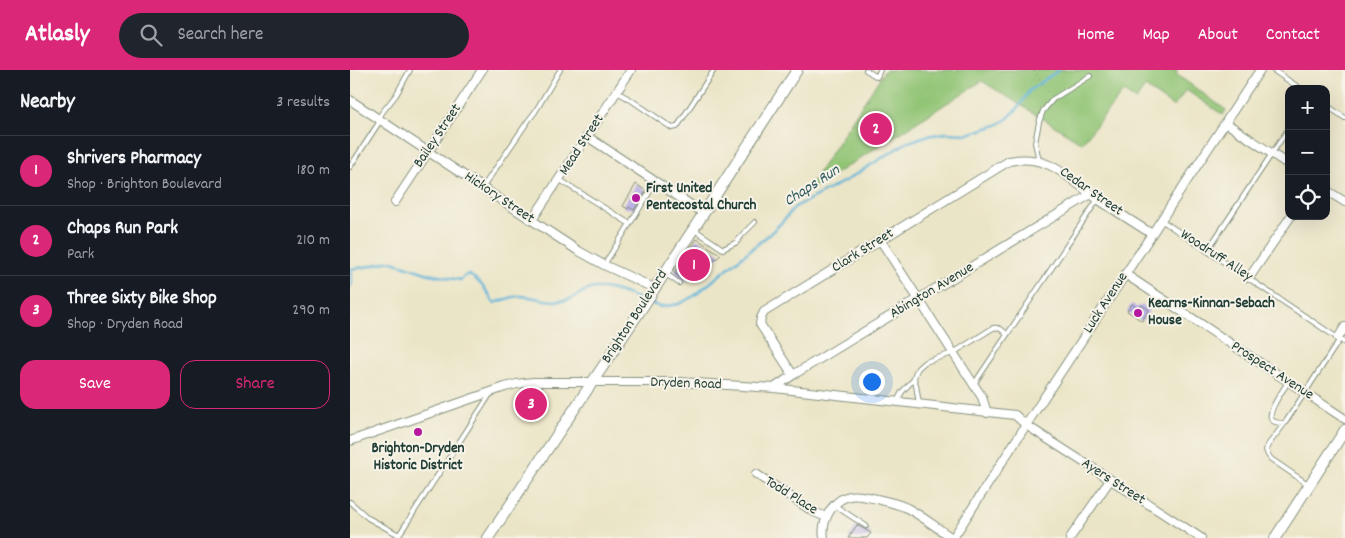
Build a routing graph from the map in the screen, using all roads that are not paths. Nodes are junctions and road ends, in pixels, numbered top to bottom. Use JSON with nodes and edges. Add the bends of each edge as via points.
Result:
{"nodes":[{"id":1,"x":410,"y":70,"type":"edge"},
{"id":2,"x":482,"y":70,"type":"edge"},
{"id":3,"x":560,"y":70,"type":"edge"},
{"id":4,"x":631,"y":70,"type":"edge"},
{"id":5,"x":714,"y":70,"type":"edge"},
{"id":6,"x":797,"y":70,"type":"edge"},
{"id":7,"x":866,"y":70,"type":"edge"},
{"id":8,"x":880,"y":70,"type":"edge"},
{"id":9,"x":1260,"y":70,"type":"edge"},
{"id":10,"x":1273,"y":70,"type":"edge"},
{"id":11,"x":1090,"y":76,"type":"dead end"},
{"id":12,"x":1295,"y":85,"type":"edge"},
{"id":13,"x":616,"y":92,"type":"junction"},
{"id":14,"x":350,"y":100,"type":"edge"},
{"id":15,"x":1330,"y":108,"type":"edge"},
{"id":16,"x":1345,"y":118,"type":"edge"},
{"id":17,"x":380,"y":120,"type":"junction"},
{"id":18,"x":1226,"y":122,"type":"junction"},
{"id":19,"x":1288,"y":130,"type":"edge"},
{"id":20,"x":588,"y":137,"type":"junction"},
{"id":21,"x":428,"y":152,"type":"junction"},
{"id":22,"x":1272,"y":154,"type":"junction"},
{"id":23,"x":1027,"y":159,"type":"joint"},
{"id":24,"x":1039,"y":160,"type":"junction"},
{"id":25,"x":1285,"y":162,"type":"edge"},
{"id":26,"x":350,"y":167,"type":"edge"},
{"id":27,"x":560,"y":180,"type":"junction"},
{"id":28,"x":656,"y":182,"type":"junction"},
{"id":29,"x":483,"y":187,"type":"junction"},
{"id":30,"x":1330,"y":193,"type":"edge"},
{"id":31,"x":1091,"y":194,"type":"junction"},
{"id":32,"x":1098,"y":199,"type":"junction"},
{"id":33,"x":395,"y":202,"type":"dead end"},
{"id":34,"x":1345,"y":202,"type":"edge"},
{"id":35,"x":703,"y":213,"type":"junction"},
{"id":36,"x":532,"y":220,"type":"junction"},
{"id":37,"x":1161,"y":220,"type":"junction"},
{"id":38,"x":1288,"y":220,"type":"edge"},
{"id":39,"x":755,"y":222,"type":"dead end"},
{"id":40,"x":630,"y":224,"type":"junction"},
{"id":41,"x":693,"y":229,"type":"junction"},
{"id":42,"x":1152,"y":234,"type":"junction"},
{"id":43,"x":881,"y":241,"type":"junction"},
{"id":44,"x":1206,"y":251,"type":"junction"},
{"id":45,"x":604,"y":265,"type":"junction"},
{"id":46,"x":664,"y":273,"type":"junction"},
{"id":47,"x":1125,"y":274,"type":"junction"},
{"id":48,"x":1249,"y":278,"type":"junction"},
{"id":49,"x":679,"y":282,"type":"dead end"},
{"id":50,"x":652,"y":292,"type":"junction"},
{"id":51,"x":919,"y":299,"type":"junction"},
{"id":52,"x":1345,"y":327,"type":"edge"},
{"id":53,"x":1007,"y":335,"type":"junction"},
{"id":54,"x":1339,"y":339,"type":"junction"},
{"id":55,"x":1345,"y":343,"type":"edge"},
{"id":56,"x":954,"y":353,"type":"junction"},
{"id":57,"x":793,"y":375,"type":"junction"},
{"id":58,"x":914,"y":379,"type":"junction"},
{"id":59,"x":592,"y":382,"type":"junction"},
{"id":60,"x":1288,"y":382,"type":"junction"},
{"id":61,"x":974,"y":385,"type":"junction"},
{"id":62,"x":774,"y":388,"type":"junction"},
{"id":63,"x":492,"y":392,"type":"junction"},
{"id":64,"x":1305,"y":393,"type":"junction"},
{"id":65,"x":896,"y":402,"type":"junction"},
{"id":66,"x":920,"y":405,"type":"junction"},
{"id":67,"x":987,"y":413,"type":"junction"},
{"id":68,"x":1345,"y":419,"type":"edge"},
{"id":69,"x":1285,"y":423,"type":"junction"},
{"id":70,"x":1026,"y":425,"type":"junction"},
{"id":71,"x":1345,"y":430,"type":"edge"},
{"id":72,"x":350,"y":441,"type":"edge"},
{"id":73,"x":756,"y":474,"type":"dead end"},
{"id":74,"x":1110,"y":480,"type":"junction"},
{"id":75,"x":1310,"y":484,"type":"junction"},
{"id":76,"x":350,"y":502,"type":"edge"},
{"id":77,"x":834,"y":505,"type":"junction"},
{"id":78,"x":826,"y":517,"type":"junction"},
{"id":79,"x":866,"y":526,"type":"dead end"},
{"id":80,"x":398,"y":536,"type":"edge"},
{"id":81,"x":488,"y":538,"type":"edge"},
{"id":82,"x":824,"y":538,"type":"edge"},
{"id":83,"x":952,"y":538,"type":"edge"},
{"id":84,"x":1070,"y":538,"type":"edge"},
{"id":85,"x":1201,"y":538,"type":"edge"},
{"id":86,"x":1274,"y":538,"type":"edge"}],
"edges":[{"from":1,"to":17,"type":"lane"},
{"from":2,"to":21,"type":"street","name":"Bailey Street"},
{"from":3,"to":29,"type":"lane"},
{"from":4,"to":13,"type":"street","name":"Mead Street"},
{"from":5,"to":13,"type":"lane","via":[[677,127],[672,128]]},
{"from":6,"to":35,"type":"street","name":"Brighton Boulevard"},
{"from":7,"to":8,"type":"lane","via":[[877,77]]},
{"from":9,"to":18,"type":"street","name":"Luck Avenue"},
{"from":10,"to":12,"type":"lane"},
{"from":11,"to":24,"type":"lane","via":[[1053,99],[1043,111],[1035,143]]},
{"from":13,"to":20,"type":"street","name":"Mead Street"},
{"from":14,"to":17,"type":"street","name":"Hickory Street"},
{"from":15,"to":16,"type":"lane"},
{"from":17,"to":21,"type":"street","name":"Hickory Street"},
{"from":17,"to":26,"type":"lane"},
{"from":18,"to":22,"type":"street"},
{"from":18,"to":37,"type":"street","name":"Luck Avenue"},
{"from":19,"to":22,"type":"lane"},
{"from":20,"to":27,"type":"street","name":"Mead Street"},
{"from":20,"to":28,"type":"street"},
{"from":21,"to":29,"type":"street","name":"Hickory Street"},
{"from":21,"to":33,"type":"street","name":"Bailey Street"},
{"from":22,"to":25,"type":"street"},
{"from":22,"to":44,"type":"lane"},
{"from":23,"to":24,"type":"street","name":"Cedar Street"},
{"from":23,"to":43,"type":"street","name":"Clark Street","via":[[1003,164]]},
{"from":24,"to":31,"type":"street","name":"Cedar Street","via":[[1054,166]]},
{"from":27,"to":36,"type":"street","name":"Mead Street"},
{"from":27,"to":40,"type":"lane"},
{"from":28,"to":35,"type":"street"},
{"from":28,"to":40,"type":"lane"},
{"from":29,"to":36,"type":"street","name":"Hickory Street"},
{"from":30,"to":34,"type":"street"},
{"from":31,"to":32,"type":"street","name":"Cedar Street"},
{"from":31,"to":51,"type":"street","name":"Abington Avenue"},
{"from":32,"to":42,"type":"street","name":"Cedar Street"},
{"from":32,"to":53,"type":"lane"},
{"from":35,"to":41,"type":"street","name":"Brighton Boulevard"},
{"from":36,"to":45,"type":"street","name":"Hickory Street"},
{"from":37,"to":42,"type":"street","name":"Luck Avenue"},
{"from":37,"to":44,"type":"lane","name":"Woodruff Alley"},
{"from":38,"to":48,"type":"street"},
{"from":39,"to":41,"type":"lane","via":[[737,242],[723,249]]},
{"from":40,"to":45,"type":"lane"},
{"from":41,"to":46,"type":"street","name":"Brighton Boulevard"},
{"from":42,"to":47,"type":"street","name":"Luck Avenue"},
{"from":43,"to":51,"type":"street"},
{"from":43,"to":57,"type":"street","name":"Clark Street","via":[[764,312],[760,324]]},
{"from":44,"to":48,"type":"lane","name":"Woodruff Alley"},
{"from":45,"to":50,"type":"street","name":"Hickory Street"},
{"from":46,"to":49,"type":"lane"},
{"from":46,"to":50,"type":"street","name":"Brighton Boulevard"},
{"from":47,"to":60,"type":"street","name":"Prospect Avenue"},
{"from":47,"to":70,"type":"street","name":"Luck Avenue"},
{"from":48,"to":54,"type":"lane","name":"Woodruff Alley"},
{"from":50,"to":59,"type":"street","name":"Brighton Boulevard"},
{"from":51,"to":56,"type":"street"},
{"from":51,"to":57,"type":"street","name":"Abington Avenue"},
{"from":52,"to":54,"type":"street"},
{"from":53,"to":56,"type":"lane","via":[[1003,330],[993,328]]},
{"from":53,"to":61,"type":"lane"},
{"from":54,"to":55,"type":"lane","name":"Woodruff Alley"},
{"from":54,"to":64,"type":"lane"},
{"from":56,"to":58,"type":"lane","via":[[925,362],[918,368]]},
{"from":56,"to":61,"type":"street"},
{"from":57,"to":62,"type":"street","name":"Abington Avenue"},
{"from":58,"to":65,"type":"lane"},
{"from":58,"to":66,"type":"lane"},
{"from":59,"to":62,"type":"street","name":"Dryden Road","via":[[679,382]]},
{"from":59,"to":63,"type":"street","name":"Dryden Road","via":[[533,382]]},
{"from":59,"to":81,"type":"street","name":"Brighton Boulevard"},
{"from":60,"to":64,"type":"street","name":"Prospect Avenue"},
{"from":60,"to":69,"type":"lane","via":[[1270,415],[1274,422]]},
{"from":61,"to":67,"type":"street"},
{"from":62,"to":65,"type":"street","name":"Dryden Road"},
{"from":63,"to":72,"type":"street","name":"Dryden Road"},
{"from":63,"to":80,"type":"lane"},
{"from":64,"to":68,"type":"street","name":"Prospect Avenue"},
{"from":64,"to":69,"type":"lane"},
{"from":65,"to":66,"type":"street","name":"Dryden Road"},
{"from":66,"to":67,"type":"street","name":"Dryden Road"},
{"from":67,"to":70,"type":"street","name":"Dryden Road","via":[[1016,415]]},
{"from":69,"to":75,"type":"lane","via":[[1268,445],[1268,455]]},
{"from":70,"to":74,"type":"street","name":"Ayers Street"},
{"from":70,"to":83,"type":"street","name":"Luck Avenue"},
{"from":71,"to":75,"type":"street"},
{"from":73,"to":78,"type":"street","name":"Todd Place"},
{"from":74,"to":84,"type":"street"},
{"from":74,"to":85,"type":"street","name":"Ayers Street"},
{"from":75,"to":86,"type":"street"},
{"from":76,"to":80,"type":"lane","via":[[368,518]]},
{"from":77,"to":78,"type":"street"},
{"from":77,"to":79,"type":"lane"},
{"from":77,"to":83,"type":"street","via":[[842,498],[861,495],[898,504]]},
{"from":78,"to":82,"type":"street"}]}
